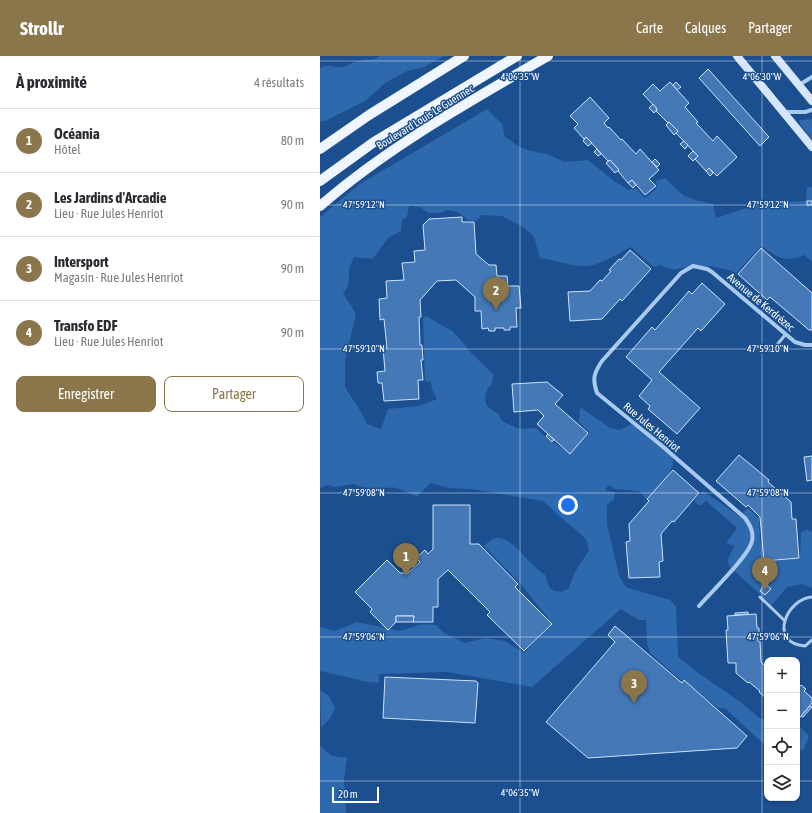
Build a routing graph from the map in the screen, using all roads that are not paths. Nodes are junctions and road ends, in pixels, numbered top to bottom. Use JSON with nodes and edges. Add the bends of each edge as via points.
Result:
{"nodes":[{"id":1,"x":464,"y":56,"type":"edge"},
{"id":2,"x":517,"y":56,"type":"edge"},
{"id":3,"x":548,"y":56,"type":"edge"},
{"id":4,"x":737,"y":56,"type":"edge"},
{"id":5,"x":775,"y":56,"type":"edge"},
{"id":6,"x":812,"y":77,"type":"edge"},
{"id":7,"x":799,"y":85,"type":"junction"},
{"id":8,"x":812,"y":101,"type":"edge"},
{"id":9,"x":812,"y":110,"type":"edge"},
{"id":10,"x":784,"y":112,"type":"junction"},
{"id":11,"x":812,"y":146,"type":"edge"},
{"id":12,"x":320,"y":149,"type":"edge"},
{"id":13,"x":320,"y":181,"type":"edge"},
{"id":14,"x":320,"y":206,"type":"edge"},
{"id":15,"x":700,"y":267,"type":"joint"},
{"id":16,"x":785,"y":335,"type":"junction"},
{"id":17,"x":812,"y":345,"type":"edge"},
{"id":18,"x":767,"y":350,"type":"dead end"},
{"id":19,"x":760,"y":597,"type":"dead end"},
{"id":20,"x":812,"y":597,"type":"edge"},
{"id":21,"x":699,"y":606,"type":"dead end"},
{"id":22,"x":784,"y":620,"type":"junction"},
{"id":23,"x":812,"y":640,"type":"edge"}],
"edges":[{"from":1,"to":12,"type":"main road","via":[[374,111]]},
{"from":2,"to":13,"type":"main road","name":"Boulevard Louis Le Guennec","via":[[374,142]]},
{"from":3,"to":14,"type":"main road","name":"Boulevard Louis Le Guennec","via":[[398,146]]},
{"from":4,"to":10,"type":"street"},
{"from":5,"to":7,"type":"street"},
{"from":6,"to":7,"type":"street"},
{"from":7,"to":8,"type":"street"},
{"from":9,"to":10,"type":"street"},
{"from":10,"to":11,"type":"street"},
{"from":15,"to":16,"type":"street","name":"Avenue de Kerdrézec","via":[[712,272]]},
{"from":15,"to":21,"type":"street","name":"Rue Jules Henriot","via":[[693,266],[681,273],[602,361],[595,372],[594,385],[597,393],[745,518],[751,528],[750,548]]},
{"from":16,"to":17,"type":"street","name":"Avenue de Kerdrézec","via":[[800,344]]},
{"from":16,"to":18,"type":"lane","via":[[772,351]]},
{"from":19,"to":22,"type":"lane"},
{"from":20,"to":22,"type":"lane","via":[[801,599]]},
{"from":22,"to":23,"type":"lane","via":[[784,631],[793,644],[805,646]]}]}
